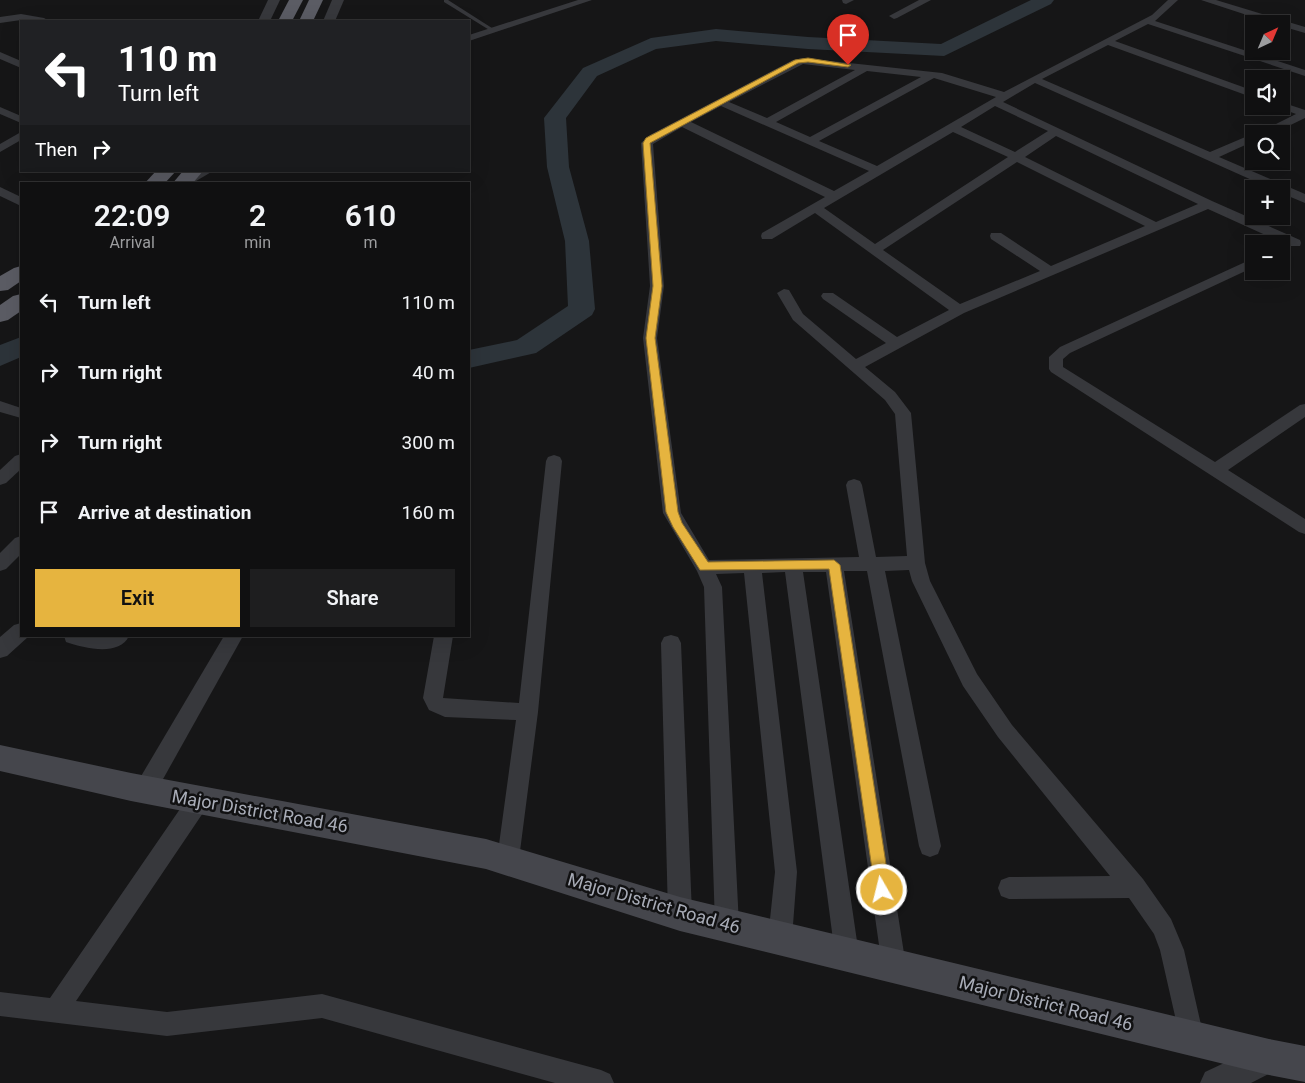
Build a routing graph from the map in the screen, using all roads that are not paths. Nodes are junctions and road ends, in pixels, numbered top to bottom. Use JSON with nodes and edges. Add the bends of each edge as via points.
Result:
{"nodes":[{"id":1,"x":274,"y":0,"type":"edge"},
{"id":2,"x":338,"y":0,"type":"edge"},
{"id":3,"x":587,"y":0,"type":"edge"},
{"id":4,"x":926,"y":0,"type":"edge"},
{"id":5,"x":1173,"y":0,"type":"edge"},
{"id":6,"x":1206,"y":0,"type":"edge"},
{"id":7,"x":295,"y":1,"type":"edge"},
{"id":8,"x":446,"y":1,"type":"dead end"},
{"id":9,"x":316,"y":2,"type":"edge"},
{"id":10,"x":1249,"y":15,"type":"edge"},
{"id":11,"x":894,"y":16,"type":"dead end"},
{"id":12,"x":1305,"y":17,"type":"edge"},
{"id":13,"x":0,"y":20,"type":"edge"},
{"id":14,"x":38,"y":20,"type":"edge"},
{"id":15,"x":264,"y":20,"type":"edge"},
{"id":16,"x":286,"y":20,"type":"edge"},
{"id":17,"x":307,"y":20,"type":"edge"},
{"id":18,"x":329,"y":20,"type":"edge"},
{"id":19,"x":1148,"y":21,"type":"junction"},
{"id":20,"x":1290,"y":26,"type":"edge"},
{"id":21,"x":1290,"y":28,"type":"edge"},
{"id":22,"x":493,"y":30,"type":"junction"},
{"id":23,"x":1305,"y":30,"type":"edge"},
{"id":24,"x":470,"y":38,"type":"edge"},
{"id":25,"x":1108,"y":42,"type":"junction"},
{"id":26,"x":1243,"y":52,"type":"joint"},
{"id":27,"x":0,"y":55,"type":"edge"},
{"id":28,"x":20,"y":65,"type":"edge"},
{"id":29,"x":867,"y":67,"type":"junction"},
{"id":30,"x":1305,"y":73,"type":"edge"},
{"id":31,"x":932,"y":74,"type":"junction"},
{"id":32,"x":1034,"y":79,"type":"junction"},
{"id":33,"x":1245,"y":92,"type":"edge"},
{"id":34,"x":1000,"y":99,"type":"junction"},
{"id":35,"x":720,"y":102,"type":"junction"},
{"id":36,"x":1290,"y":108,"type":"edge"},
{"id":37,"x":0,"y":110,"type":"edge"},
{"id":38,"x":1305,"y":114,"type":"edge"},
{"id":39,"x":20,"y":120,"type":"edge"},
{"id":40,"x":682,"y":122,"type":"junction"},
{"id":41,"x":768,"y":122,"type":"junction"},
{"id":42,"x":1281,"y":125,"type":"edge"},
{"id":43,"x":952,"y":127,"type":"junction"},
{"id":44,"x":1056,"y":131,"type":"junction"},
{"id":45,"x":20,"y":136,"type":"edge"},
{"id":46,"x":811,"y":141,"type":"junction"},
{"id":47,"x":1245,"y":141,"type":"edge"},
{"id":48,"x":0,"y":149,"type":"edge"},
{"id":49,"x":1016,"y":157,"type":"junction"},
{"id":50,"x":1209,"y":157,"type":"junction"},
{"id":51,"x":878,"y":171,"type":"junction"},
{"id":52,"x":165,"y":172,"type":"edge"},
{"id":53,"x":204,"y":172,"type":"edge"},
{"id":54,"x":186,"y":179,"type":"edge"},
{"id":55,"x":154,"y":182,"type":"edge"},
{"id":56,"x":0,"y":191,"type":"edge"},
{"id":57,"x":834,"y":196,"type":"junction"},
{"id":58,"x":1305,"y":199,"type":"edge"},
{"id":59,"x":20,"y":201,"type":"edge"},
{"id":60,"x":1208,"y":204,"type":"junction"},
{"id":61,"x":815,"y":207,"type":"junction"},
{"id":62,"x":1155,"y":226,"type":"junction"},
{"id":63,"x":767,"y":236,"type":"dead end"},
{"id":64,"x":996,"y":236,"type":"dead end"},
{"id":65,"x":1300,"y":241,"type":"edge"},
{"id":66,"x":875,"y":249,"type":"junction"},
{"id":67,"x":1245,"y":266,"type":"edge"},
{"id":68,"x":1050,"y":271,"type":"junction"},
{"id":69,"x":20,"y":273,"type":"edge"},
{"id":70,"x":0,"y":284,"type":"edge"},
{"id":71,"x":784,"y":294,"type":"dead end"},
{"id":72,"x":828,"y":296,"type":"dead end"},
{"id":73,"x":20,"y":302,"type":"edge"},
{"id":74,"x":959,"y":310,"type":"junction"},
{"id":75,"x":0,"y":315,"type":"edge"},
{"id":76,"x":896,"y":344,"type":"junction"},
{"id":77,"x":855,"y":366,"type":"junction"},
{"id":78,"x":0,"y":406,"type":"edge"},
{"id":79,"x":1305,"y":409,"type":"edge"},
{"id":80,"x":20,"y":413,"type":"edge"},
{"id":81,"x":20,"y":461,"type":"edge"},
{"id":82,"x":554,"y":461,"type":"dead end"},
{"id":83,"x":1216,"y":470,"type":"junction"},
{"id":84,"x":0,"y":479,"type":"edge"},
{"id":85,"x":854,"y":485,"type":"dead end"},
{"id":86,"x":1305,"y":527,"type":"edge"},
{"id":87,"x":20,"y":544,"type":"edge"},
{"id":88,"x":916,"y":563,"type":"junction"},
{"id":89,"x":0,"y":564,"type":"edge"},
{"id":90,"x":872,"y":564,"type":"junction"},
{"id":91,"x":793,"y":565,"type":"junction"},
{"id":92,"x":834,"y":565,"type":"junction"},
{"id":93,"x":752,"y":566,"type":"junction"},
{"id":94,"x":704,"y":567,"type":"junction"},
{"id":95,"x":20,"y":632,"type":"edge"},
{"id":96,"x":79,"y":637,"type":"edge"},
{"id":97,"x":118,"y":637,"type":"edge"},
{"id":98,"x":233,"y":637,"type":"edge"},
{"id":99,"x":444,"y":637,"type":"edge"},
{"id":100,"x":671,"y":643,"type":"dead end"},
{"id":101,"x":0,"y":650,"type":"edge"},
{"id":102,"x":528,"y":712,"type":"junction"},
{"id":103,"x":0,"y":758,"type":"edge"},
{"id":104,"x":145,"y":790,"type":"junction"},
{"id":105,"x":199,"y":800,"type":"junction"},
{"id":106,"x":930,"y":846,"type":"dead end"},
{"id":107,"x":483,"y":853,"type":"junction"},
{"id":108,"x":1135,"y":887,"type":"junction"},
{"id":109,"x":1009,"y":888,"type":"dead end"},
{"id":110,"x":680,"y":914,"type":"junction"},
{"id":111,"x":727,"y":925,"type":"junction"},
{"id":112,"x":780,"y":938,"type":"junction"},
{"id":113,"x":847,"y":955,"type":"junction"},
{"id":114,"x":894,"y":966,"type":"junction"},
{"id":115,"x":0,"y":1004,"type":"edge"},
{"id":116,"x":55,"y":1011,"type":"junction"},
{"id":117,"x":1192,"y":1038,"type":"junction"},
{"id":118,"x":1268,"y":1057,"type":"junction"},
{"id":119,"x":1305,"y":1064,"type":"edge"},
{"id":120,"x":600,"y":1083,"type":"edge"},
{"id":121,"x":1216,"y":1083,"type":"edge"}],
"edges":[{"from":1,"to":15,"type":"street"},
{"from":2,"to":18,"type":"street"},
{"from":3,"to":22,"type":"street"},
{"from":4,"to":11,"type":"street"},
{"from":5,"to":19,"type":"street"},
{"from":6,"to":10,"type":"street"},
{"from":7,"to":9,"type":"highway"},
{"from":7,"to":16,"type":"highway"},
{"from":8,"to":22,"type":"lane"},
{"from":9,"to":17,"type":"highway"},
{"from":12,"to":20,"type":"street"},
{"from":13,"to":14,"type":"street","via":[[21,17]]},
{"from":19,"to":25,"type":"street"},
{"from":19,"to":26,"type":"street"},
{"from":21,"to":23,"type":"street"},
{"from":22,"to":24,"type":"street"},
{"from":25,"to":32,"type":"street"},
{"from":25,"to":33,"type":"street"},
{"from":26,"to":30,"type":"street"},
{"from":27,"to":28,"type":"street"},
{"from":29,"to":31,"type":"street"},
{"from":29,"to":35,"type":"street","via":[[808,60],[797,62]]},
{"from":29,"to":41,"type":"street"},
{"from":31,"to":34,"type":"street"},
{"from":31,"to":46,"type":"street"},
{"from":32,"to":34,"type":"street"},
{"from":32,"to":50,"type":"street"},
{"from":34,"to":43,"type":"street"},
{"from":34,"to":44,"type":"street"},
{"from":35,"to":40,"type":"street"},
{"from":35,"to":41,"type":"street"},
{"from":36,"to":38,"type":"street"},
{"from":37,"to":39,"type":"street"},
{"from":38,"to":42,"type":"street"},
{"from":40,"to":57,"type":"street"},
{"from":40,"to":94,"type":"street","via":[[646,143],[657,286],[650,338],[672,512]]},
{"from":41,"to":46,"type":"street"},
{"from":43,"to":49,"type":"street"},
{"from":43,"to":51,"type":"street"},
{"from":44,"to":49,"type":"street"},
{"from":44,"to":60,"type":"street"},
{"from":45,"to":48,"type":"street"},
{"from":46,"to":51,"type":"street"},
{"from":47,"to":50,"type":"street"},
{"from":49,"to":62,"type":"street"},
{"from":49,"to":66,"type":"street"},
{"from":50,"to":58,"type":"street"},
{"from":51,"to":57,"type":"street"},
{"from":52,"to":55,"type":"highway"},
{"from":53,"to":54,"type":"street"},
{"from":56,"to":59,"type":"street"},
{"from":57,"to":61,"type":"street"},
{"from":60,"to":62,"type":"street"},
{"from":60,"to":65,"type":"street"},
{"from":61,"to":63,"type":"street"},
{"from":61,"to":66,"type":"street"},
{"from":62,"to":68,"type":"street"},
{"from":64,"to":68,"type":"street"},
{"from":66,"to":74,"type":"street"},
{"from":67,"to":83,"type":"street","via":[[1056,357],[1056,369]]},
{"from":68,"to":74,"type":"street"},
{"from":69,"to":70,"type":"highway"},
{"from":71,"to":77,"type":"street","via":[[798,317]]},
{"from":72,"to":76,"type":"street"},
{"from":73,"to":75,"type":"highway"},
{"from":74,"to":76,"type":"street"},
{"from":76,"to":77,"type":"street"},
{"from":77,"to":88,"type":"street","via":[[890,396],[903,413]]},
{"from":78,"to":80,"type":"street"},
{"from":79,"to":83,"type":"street"},
{"from":81,"to":84,"type":"street"},
{"from":82,"to":102,"type":"street"},
{"from":83,"to":86,"type":"street"},
{"from":85,"to":90,"type":"street"},
{"from":87,"to":89,"type":"street"},
{"from":88,"to":90,"type":"street"},
{"from":88,"to":108,"type":"street","via":[[928,598],[986,705]]},
{"from":90,"to":92,"type":"street"},
{"from":90,"to":106,"type":"street"},
{"from":91,"to":92,"type":"street"},
{"from":91,"to":93,"type":"street"},
{"from":91,"to":113,"type":"street"},
{"from":92,"to":114,"type":"street"},
{"from":93,"to":94,"type":"street"},
{"from":93,"to":112,"type":"street","via":[[786,872]]},
{"from":94,"to":111,"type":"street","via":[[713,587]]},
{"from":95,"to":101,"type":"street"},
{"from":96,"to":97,"type":"street","via":[[108,642]]},
{"from":98,"to":104,"type":"street"},
{"from":99,"to":102,"type":"street","via":[[433,698],[436,704],[445,708]]},
{"from":100,"to":110,"type":"street"},
{"from":102,"to":107,"type":"street"},
{"from":103,"to":104,"type":"main road","name":"Major District Road 46"},
{"from":104,"to":105,"type":"main road","name":"Major District Road 46"},
{"from":105,"to":107,"type":"main road","name":"Major District Road 46"},
{"from":105,"to":116,"type":"street"},
{"from":107,"to":110,"type":"main road","name":"Major District Road 46"},
{"from":108,"to":109,"type":"street"},
{"from":108,"to":117,"type":"street","via":[[1163,927],[1172,950]]},
{"from":110,"to":111,"type":"main road","name":"Major District Road 46"},
{"from":111,"to":112,"type":"main road","name":"Major District Road 46"},
{"from":112,"to":113,"type":"main road","name":"Major District Road 46"},
{"from":113,"to":114,"type":"main road","name":"Major District Road 46"},
{"from":114,"to":117,"type":"main road","name":"Major District Road 46"},
{"from":115,"to":116,"type":"street"},
{"from":116,"to":120,"type":"street","via":[[167,1024],[322,1006]]},
{"from":117,"to":118,"type":"main road","name":"Major District Road 46"},
{"from":118,"to":119,"type":"main road","name":"Major District Road 46"},
{"from":118,"to":121,"type":"street"}]}
